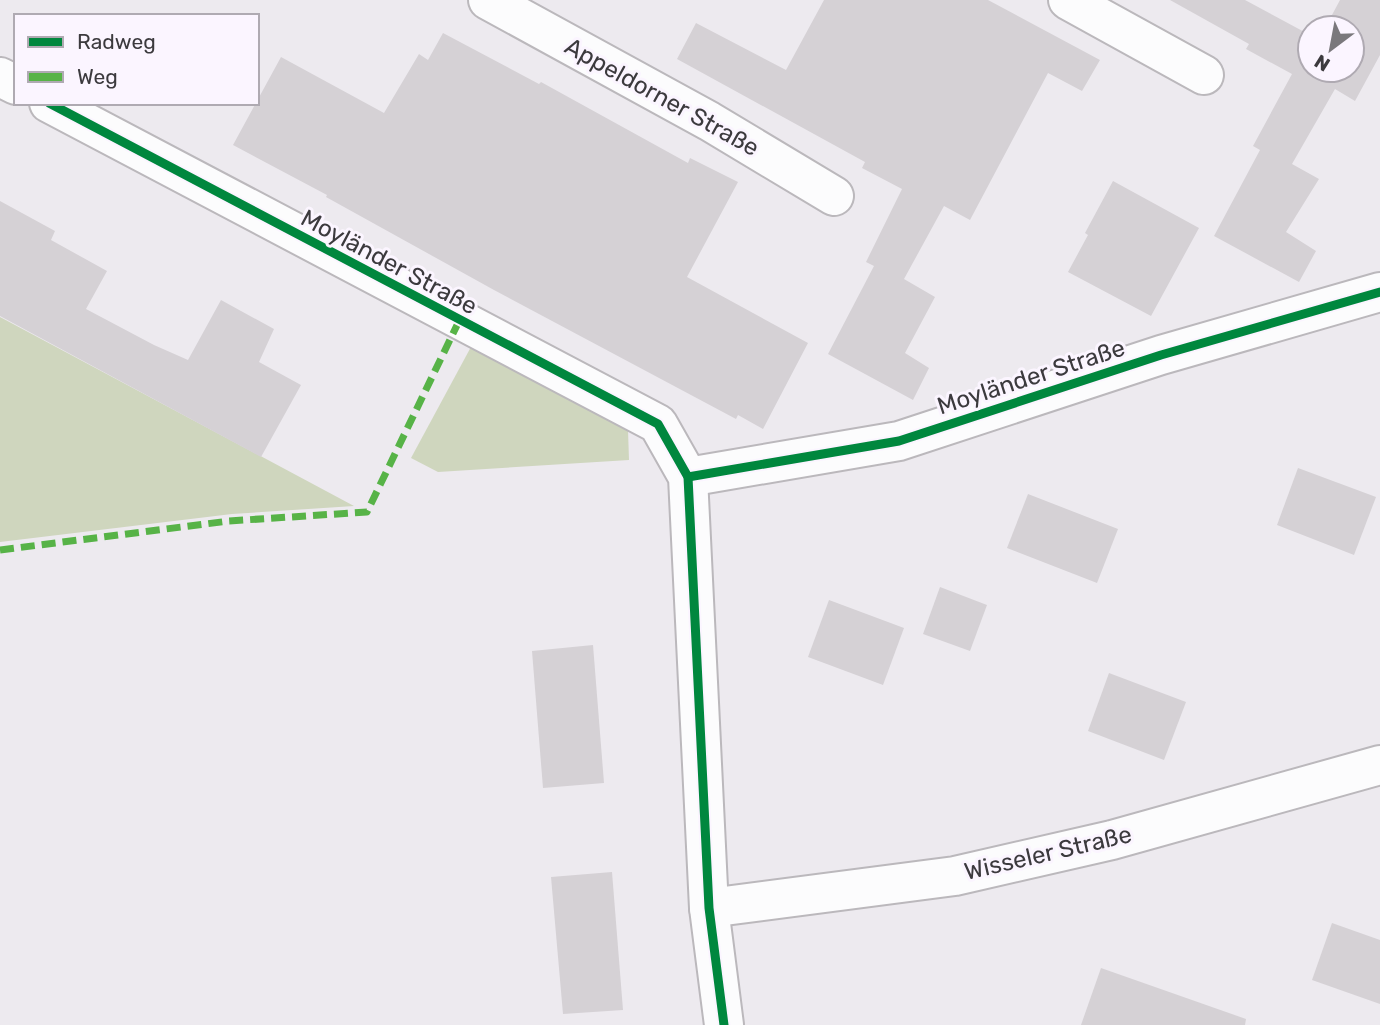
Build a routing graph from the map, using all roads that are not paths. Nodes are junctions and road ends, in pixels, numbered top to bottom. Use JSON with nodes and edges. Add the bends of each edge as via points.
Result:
{"nodes":[{"id":1,"x":488,"y":0,"type":"edge"},
{"id":2,"x":1068,"y":0,"type":"edge"},
{"id":3,"x":1204,"y":75,"type":"dead end"},
{"id":4,"x":53,"y":105,"type":"edge"},
{"id":5,"x":834,"y":196,"type":"dead end"},
{"id":6,"x":1380,"y":292,"type":"edge"},
{"id":7,"x":688,"y":477,"type":"junction"},
{"id":8,"x":1380,"y":765,"type":"edge"},
{"id":9,"x":709,"y":908,"type":"junction"},
{"id":10,"x":724,"y":1025,"type":"edge"}],
"edges":[{"from":1,"to":5,"type":"street","name":"Appeldorner Straße","via":[[709,121]]},
{"from":2,"to":3,"type":"street"},
{"from":4,"to":7,"type":"street","name":"Moyländer Straße","via":[[658,424]]},
{"from":6,"to":7,"type":"street","name":"Moyländer Straße","via":[[1161,355],[899,441]]},
{"from":7,"to":9,"type":"street","name":"Moyländer Straße"},
{"from":8,"to":9,"type":"street","name":"Wisseler Straße","via":[[1112,839],[955,876]]},
{"from":9,"to":10,"type":"street","name":"Moyländer Straße"}]}
